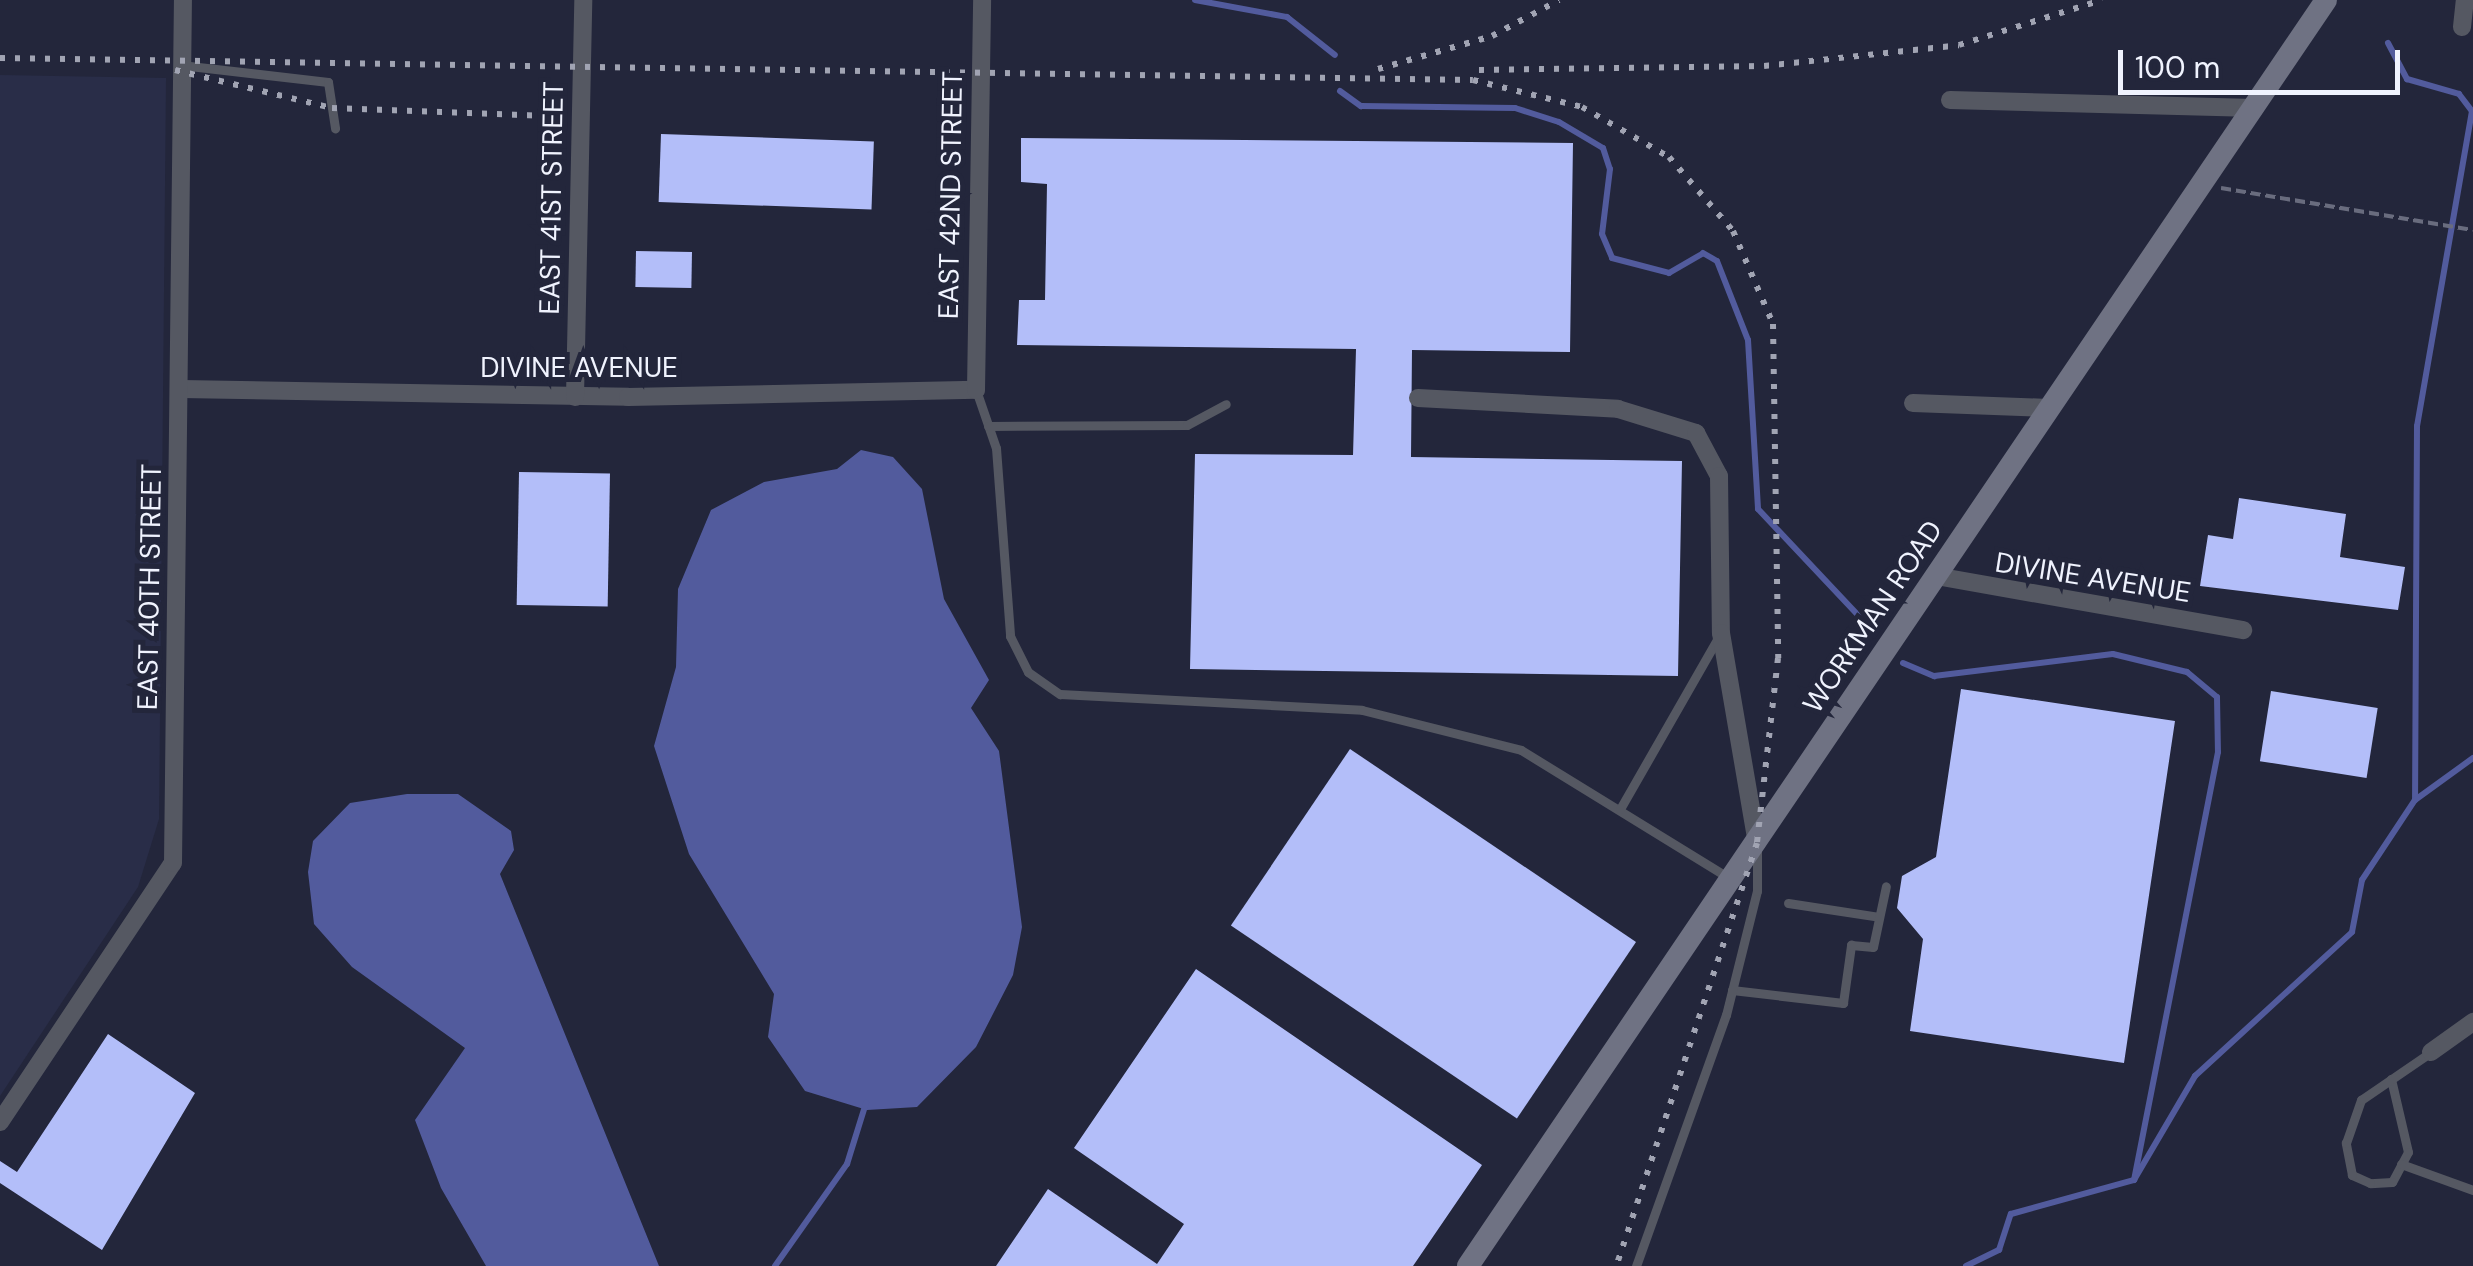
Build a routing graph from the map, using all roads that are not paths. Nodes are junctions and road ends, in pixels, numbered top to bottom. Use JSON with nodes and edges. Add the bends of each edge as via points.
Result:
{"nodes":[{"id":1,"x":183,"y":0,"type":"edge"},
{"id":2,"x":582,"y":0,"type":"edge"},
{"id":3,"x":982,"y":0,"type":"edge"},
{"id":4,"x":2326,"y":0,"type":"edge"},
{"id":5,"x":2465,"y":0,"type":"edge"},
{"id":6,"x":2462,"y":27,"type":"dead end"},
{"id":7,"x":182,"y":65,"type":"junction"},
{"id":8,"x":1950,"y":100,"type":"dead end"},
{"id":9,"x":2255,"y":108,"type":"junction"},
{"id":10,"x":335,"y":128,"type":"dead end"},
{"id":11,"x":181,"y":389,"type":"junction"},
{"id":12,"x":976,"y":390,"type":"junction"},
{"id":13,"x":575,"y":397,"type":"junction"},
{"id":14,"x":1418,"y":398,"type":"dead end"},
{"id":15,"x":1226,"y":404,"type":"dead end"},
{"id":16,"x":1913,"y":404,"type":"dead end"},
{"id":17,"x":2048,"y":408,"type":"junction"},
{"id":18,"x":988,"y":426,"type":"junction"},
{"id":19,"x":1936,"y":576,"type":"junction"},
{"id":20,"x":2243,"y":630,"type":"dead end"},
{"id":21,"x":1721,"y":633,"type":"junction"},
{"id":22,"x":1620,"y":809,"type":"junction"},
{"id":23,"x":1758,"y":842,"type":"junction"},
{"id":24,"x":1732,"y":880,"type":"junction"},
{"id":25,"x":1886,"y":886,"type":"dead end"},
{"id":26,"x":1788,"y":904,"type":"dead end"},
{"id":27,"x":1879,"y":916,"type":"junction"},
{"id":28,"x":1732,"y":990,"type":"junction"},
{"id":29,"x":2473,"y":1022,"type":"edge"},
{"id":30,"x":2431,"y":1052,"type":"joint"},
{"id":31,"x":2392,"y":1080,"type":"junction"},
{"id":32,"x":0,"y":1122,"type":"edge"},
{"id":33,"x":2401,"y":1164,"type":"junction"},
{"id":34,"x":2473,"y":1190,"type":"edge"},
{"id":35,"x":1468,"y":1266,"type":"edge"},
{"id":36,"x":1636,"y":1266,"type":"edge"}],
"edges":[{"from":1,"to":7,"type":"street","name":"EAST 40TH STREET"},
{"from":2,"to":13,"type":"street","name":"EAST 41ST STREET"},
{"from":3,"to":12,"type":"street","name":"EAST 42ND STREET"},
{"from":4,"to":9,"type":"street","name":"WORKMAN ROAD"},
{"from":5,"to":6,"type":"street"},
{"from":7,"to":10,"type":"lane","via":[[328,82]]},
{"from":7,"to":11,"type":"street","name":"EAST 40TH STREET"},
{"from":8,"to":9,"type":"street"},
{"from":9,"to":17,"type":"street","name":"WORKMAN ROAD"},
{"from":11,"to":13,"type":"street","name":"DIVINE AVENUE"},
{"from":11,"to":32,"type":"street","name":"EAST 40TH STREET","via":[[173,863]]},
{"from":12,"to":13,"type":"street","name":"DIVINE AVENUE"},
{"from":12,"to":18,"type":"lane"},
{"from":14,"to":21,"type":"street","via":[[1618,409],[1696,433],[1719,476]]},
{"from":15,"to":18,"type":"lane","via":[[1187,425]]},
{"from":16,"to":17,"type":"street"},
{"from":17,"to":19,"type":"street","name":"WORKMAN ROAD"},
{"from":18,"to":22,"type":"lane","via":[[1010,636],[1028,672],[1060,694],[1362,710],[1521,750]]},
{"from":19,"to":20,"type":"street","name":"DIVINE AVENUE"},
{"from":19,"to":23,"type":"street","name":"WORKMAN ROAD"},
{"from":21,"to":22,"type":"lane"},
{"from":21,"to":23,"type":"street"},
{"from":22,"to":24,"type":"lane"},
{"from":23,"to":24,"type":"street","name":"WORKMAN ROAD"},
{"from":23,"to":28,"type":"lane","via":[[1757,891]]},
{"from":24,"to":35,"type":"street","name":"WORKMAN ROAD"},
{"from":25,"to":27,"type":"lane"},
{"from":26,"to":27,"type":"lane"},
{"from":27,"to":28,"type":"lane","via":[[1873,947],[1852,945],[1842,1003]]},
{"from":28,"to":36,"type":"lane"},
{"from":29,"to":30,"type":"street"},
{"from":30,"to":31,"type":"lane"},
{"from":31,"to":33,"type":"lane","via":[[2405,1116]]},
{"from":31,"to":33,"type":"lane","via":[[2361,1100],[2346,1143],[2352,1175],[2370,1183],[2392,1182]]},
{"from":33,"to":34,"type":"lane"}]}
